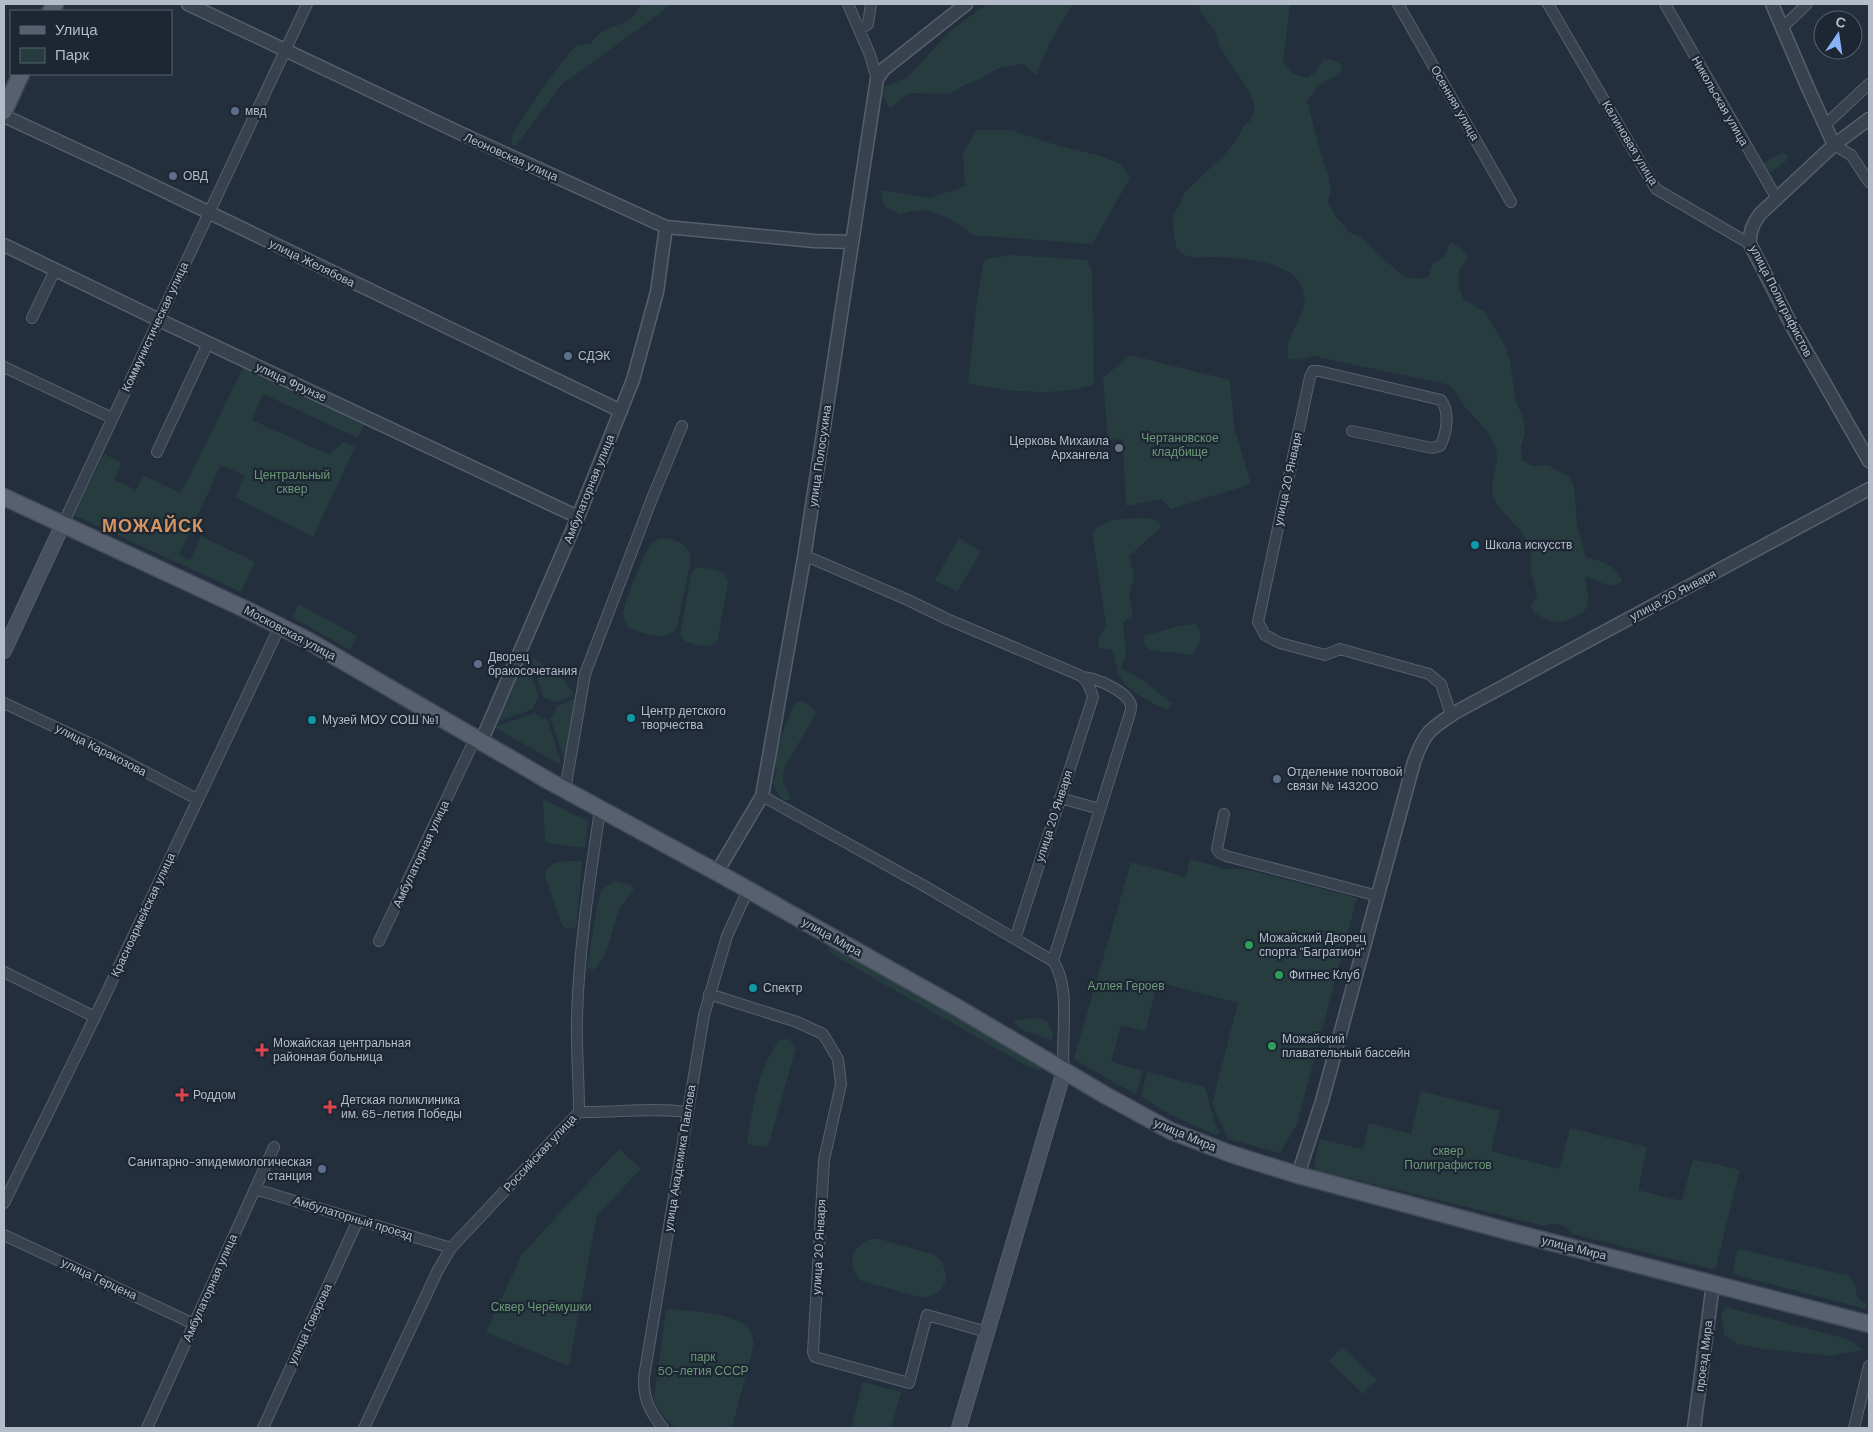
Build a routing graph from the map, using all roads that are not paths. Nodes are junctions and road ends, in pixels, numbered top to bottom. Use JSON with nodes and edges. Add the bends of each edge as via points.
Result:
{"nodes":[{"id":1,"x":188,"y":4,"type":"edge"},
{"id":2,"x":307,"y":4,"type":"edge"},
{"id":3,"x":848,"y":4,"type":"edge"},
{"id":4,"x":871,"y":4,"type":"edge"},
{"id":5,"x":966,"y":4,"type":"edge"},
{"id":6,"x":1398,"y":4,"type":"edge"},
{"id":7,"x":1548,"y":4,"type":"edge"},
{"id":8,"x":1664,"y":4,"type":"edge"},
{"id":9,"x":1772,"y":4,"type":"edge"},
{"id":10,"x":1807,"y":4,"type":"edge"},
{"id":11,"x":1782,"y":28,"type":"junction"},
{"id":12,"x":859,"y":30,"type":"junction"},
{"id":13,"x":285,"y":51,"type":"junction"},
{"id":14,"x":21,"y":75,"type":"edge"},
{"id":15,"x":877,"y":79,"type":"junction"},
{"id":16,"x":1869,"y":84,"type":"edge"},
{"id":17,"x":4,"y":110,"type":"edge"},
{"id":18,"x":4,"y":116,"type":"edge"},
{"id":19,"x":1869,"y":119,"type":"edge"},
{"id":20,"x":1825,"y":125,"type":"junction"},
{"id":21,"x":1834,"y":145,"type":"junction"},
{"id":22,"x":1869,"y":182,"type":"edge"},
{"id":23,"x":1776,"y":198,"type":"junction"},
{"id":24,"x":1511,"y":202,"type":"dead end"},
{"id":25,"x":208,"y":213,"type":"junction"},
{"id":26,"x":666,"y":226,"type":"junction"},
{"id":27,"x":852,"y":242,"type":"junction"},
{"id":28,"x":1750,"y":244,"type":"junction"},
{"id":29,"x":4,"y":245,"type":"edge"},
{"id":30,"x":56,"y":270,"type":"junction"},
{"id":31,"x":32,"y":318,"type":"dead end"},
{"id":32,"x":159,"y":320,"type":"junction"},
{"id":33,"x":208,"y":344,"type":"junction"},
{"id":34,"x":4,"y":367,"type":"edge"},
{"id":35,"x":621,"y":411,"type":"junction"},
{"id":36,"x":112,"y":418,"type":"junction"},
{"id":37,"x":682,"y":426,"type":"dead end"},
{"id":38,"x":1352,"y":431,"type":"dead end"},
{"id":39,"x":157,"y":452,"type":"dead end"},
{"id":40,"x":1869,"y":461,"type":"edge"},
{"id":41,"x":1869,"y":489,"type":"edge"},
{"id":42,"x":4,"y":497,"type":"edge"},
{"id":43,"x":578,"y":517,"type":"junction"},
{"id":44,"x":63,"y":524,"type":"junction"},
{"id":45,"x":804,"y":558,"type":"junction"},
{"id":46,"x":280,"y":626,"type":"junction"},
{"id":47,"x":4,"y":651,"type":"edge"},
{"id":48,"x":1083,"y":677,"type":"junction"},
{"id":49,"x":4,"y":703,"type":"edge"},
{"id":50,"x":1451,"y":715,"type":"junction"},
{"id":51,"x":478,"y":741,"type":"junction"},
{"id":52,"x":565,"y":790,"type":"junction"},
{"id":53,"x":762,"y":796,"type":"junction"},
{"id":54,"x":1060,"y":798,"type":"junction"},
{"id":55,"x":197,"y":799,"type":"junction"},
{"id":56,"x":1100,"y":809,"type":"junction"},
{"id":57,"x":600,"y":810,"type":"junction"},
{"id":58,"x":1224,"y":814,"type":"dead end"},
{"id":59,"x":717,"y":872,"type":"junction"},
{"id":60,"x":748,"y":890,"type":"junction"},
{"id":61,"x":1378,"y":896,"type":"junction"},
{"id":62,"x":1015,"y":939,"type":"junction"},
{"id":63,"x":379,"y":941,"type":"dead end"},
{"id":64,"x":1053,"y":961,"type":"junction"},
{"id":65,"x":4,"y":972,"type":"edge"},
{"id":66,"x":709,"y":994,"type":"junction"},
{"id":67,"x":95,"y":1017,"type":"junction"},
{"id":68,"x":1064,"y":1071,"type":"junction"},
{"id":69,"x":579,"y":1112,"type":"junction"},
{"id":70,"x":688,"y":1112,"type":"junction"},
{"id":71,"x":274,"y":1147,"type":"dead end"},
{"id":72,"x":1298,"y":1175,"type":"junction"},
{"id":73,"x":255,"y":1189,"type":"junction"},
{"id":74,"x":4,"y":1203,"type":"edge"},
{"id":75,"x":358,"y":1220,"type":"junction"},
{"id":76,"x":4,"y":1235,"type":"edge"},
{"id":77,"x":451,"y":1248,"type":"junction"},
{"id":78,"x":1713,"y":1284,"type":"junction"},
{"id":79,"x":194,"y":1324,"type":"junction"},
{"id":80,"x":1869,"y":1324,"type":"edge"},
{"id":81,"x":987,"y":1332,"type":"junction"},
{"id":82,"x":1869,"y":1366,"type":"edge"},
{"id":83,"x":147,"y":1428,"type":"edge"},
{"id":84,"x":263,"y":1428,"type":"edge"},
{"id":85,"x":364,"y":1428,"type":"edge"},
{"id":86,"x":663,"y":1428,"type":"edge"},
{"id":87,"x":959,"y":1428,"type":"edge"},
{"id":88,"x":1694,"y":1428,"type":"edge"},
{"id":89,"x":1854,"y":1428,"type":"edge"}],
"edges":[{"from":1,"to":13,"type":"street","name":"Леоновская улица"},
{"from":2,"to":13,"type":"street","name":"Коммунистическая улица"},
{"from":3,"to":12,"type":"street","name":"улица Полосухина"},
{"from":4,"to":12,"type":"street","via":[[868,24]]},
{"from":5,"to":15,"type":"street","via":[[884,69]]},
{"from":6,"to":24,"type":"street","name":"Осенняя улица"},
{"from":7,"to":28,"type":"street","name":"Калиновая улица","via":[[1656,189]]},
{"from":8,"to":23,"type":"street","name":"Никольская улица"},
{"from":9,"to":11,"type":"street"},
{"from":10,"to":11,"type":"street"},
{"from":11,"to":20,"type":"street"},
{"from":12,"to":15,"type":"street","name":"улица Полосухина"},
{"from":13,"to":25,"type":"street","name":"Коммунистическая улица"},
{"from":13,"to":26,"type":"street","name":"Леоновская улица"},
{"from":14,"to":17,"type":"main road"},
{"from":15,"to":27,"type":"street","name":"улица Полосухина"},
{"from":16,"to":20,"type":"street"},
{"from":18,"to":25,"type":"street","name":"улица Желябова"},
{"from":19,"to":21,"type":"street","name":"улица Полиграфистов"},
{"from":20,"to":21,"type":"street"},
{"from":21,"to":22,"type":"street","via":[[1851,155]]},
{"from":21,"to":23,"type":"street","name":"улица Полиграфистов"},
{"from":23,"to":28,"type":"street","name":"улица Полиграфистов","via":[[1756,219],[1750,231]]},
{"from":25,"to":32,"type":"street","name":"Коммунистическая улица"},
{"from":25,"to":35,"type":"street","name":"улица Желябова"},
{"from":26,"to":27,"type":"street","name":"Леоновская улица"},
{"from":26,"to":35,"type":"street","name":"Амбулаторная улица","via":[[657,292],[633,380]]},
{"from":27,"to":45,"type":"street","name":"улица Полосухина"},
{"from":28,"to":40,"type":"street","name":"улица Полиграфистов","via":[[1793,328]]},
{"from":29,"to":30,"type":"street","name":"улица Фрунзе"},
{"from":30,"to":31,"type":"street"},
{"from":30,"to":32,"type":"street","name":"улица Фрунзе"},
{"from":32,"to":33,"type":"street","name":"улица Фрунзе"},
{"from":32,"to":36,"type":"street","name":"Коммунистическая улица"},
{"from":33,"to":39,"type":"street"},
{"from":33,"to":43,"type":"street","name":"улица Фрунзе"},
{"from":34,"to":36,"type":"street"},
{"from":35,"to":43,"type":"street","name":"Амбулаторная улица"},
{"from":36,"to":44,"type":"street","name":"Коммунистическая улица"},
{"from":37,"to":52,"type":"street","via":[[585,674]]},
{"from":38,"to":50,"type":"street","name":"улица 20 Января","via":[[1432,448],[1440,446],[1447,427],[1443,403],[1313,371],[1300,418],[1258,622],[1265,635],[1280,643],[1325,655],[1340,649],[1429,674],[1441,684]]},
{"from":41,"to":50,"type":"street","name":"улица 20 Января"},
{"from":42,"to":44,"type":"main road","name":"Московская улица"},
{"from":43,"to":51,"type":"street","name":"Амбулаторная улица"},
{"from":44,"to":46,"type":"main road","name":"Московская улица"},
{"from":44,"to":47,"type":"main road","name":"Коммунистическая улица"},
{"from":45,"to":48,"type":"street","via":[[813,559]]},
{"from":45,"to":53,"type":"street","name":"улица Полосухина"},
{"from":46,"to":51,"type":"main road","name":"Московская улица"},
{"from":46,"to":55,"type":"street","name":"Красноармейская улица"},
{"from":48,"to":54,"type":"street","name":"улица 20 Января","via":[[1093,697]]},
{"from":48,"to":56,"type":"street","via":[[1107,684],[1131,705]]},
{"from":49,"to":55,"type":"street","name":"улица Каракозова"},
{"from":50,"to":61,"type":"street","name":"улица 20 Января","via":[[1433,727],[1420,746]]},
{"from":51,"to":52,"type":"main road","name":"Московская улица"},
{"from":51,"to":63,"type":"street","name":"Амбулаторная улица"},
{"from":52,"to":57,"type":"main road","name":"улица Мира"},
{"from":53,"to":59,"type":"street","name":"улица Полосухина"},
{"from":53,"to":62,"type":"street"},
{"from":54,"to":56,"type":"street"},
{"from":54,"to":62,"type":"street","name":"улица 20 Января"},
{"from":55,"to":67,"type":"street","name":"Красноармейская улица"},
{"from":56,"to":64,"type":"street"},
{"from":57,"to":59,"type":"main road","name":"улица Мира"},
{"from":57,"to":69,"type":"street","name":"Российская улица","via":[[592,853],[579,978]]},
{"from":58,"to":61,"type":"street","via":[[1217,849],[1220,853]]},
{"from":59,"to":60,"type":"main road","name":"улица Мира"},
{"from":60,"to":66,"type":"street","name":"улица Академика Павлова","via":[[727,936]]},
{"from":60,"to":68,"type":"main road","name":"улица Мира"},
{"from":61,"to":72,"type":"street","name":"улица 20 Января","via":[[1322,1101]]},
{"from":62,"to":64,"type":"street"},
{"from":64,"to":68,"type":"street","via":[[1060,976],[1064,1000]]},
{"from":65,"to":67,"type":"street"},
{"from":66,"to":70,"type":"street","name":"улица Академика Павлова"},
{"from":66,"to":81,"type":"street","name":"улица 20 Января","via":[[797,1022],[822,1034],[838,1059],[841,1084],[824,1160],[815,1357],[909,1383],[928,1315]]},
{"from":67,"to":74,"type":"street","name":"Красноармейская улица"},
{"from":68,"to":72,"type":"main road","name":"улица Мира","via":[[1171,1131]]},
{"from":68,"to":81,"type":"main road"},
{"from":69,"to":70,"type":"street","via":[[667,1109]]},
{"from":69,"to":77,"type":"street","name":"Российская улица"},
{"from":70,"to":86,"type":"street","name":"улица Академика Павлова","via":[[644,1377],[645,1401]]},
{"from":71,"to":73,"type":"street","name":"Амбулаторная улица"},
{"from":72,"to":78,"type":"main road","name":"улица Мира"},
{"from":73,"to":75,"type":"street","name":"Амбулаторный проезд"},
{"from":73,"to":79,"type":"street","name":"Амбулаторная улица"},
{"from":75,"to":77,"type":"street","name":"Амбулаторный проезд"},
{"from":75,"to":84,"type":"street","name":"улица Говорова"},
{"from":76,"to":79,"type":"street","name":"улица Герцена"},
{"from":77,"to":85,"type":"street","name":"Российская улица"},
{"from":78,"to":80,"type":"main road","name":"улица Мира"},
{"from":78,"to":88,"type":"street","name":"проезд Мира"},
{"from":79,"to":83,"type":"street","name":"Амбулаторная улица"},
{"from":81,"to":87,"type":"main road"},
{"from":82,"to":89,"type":"street"}]}
